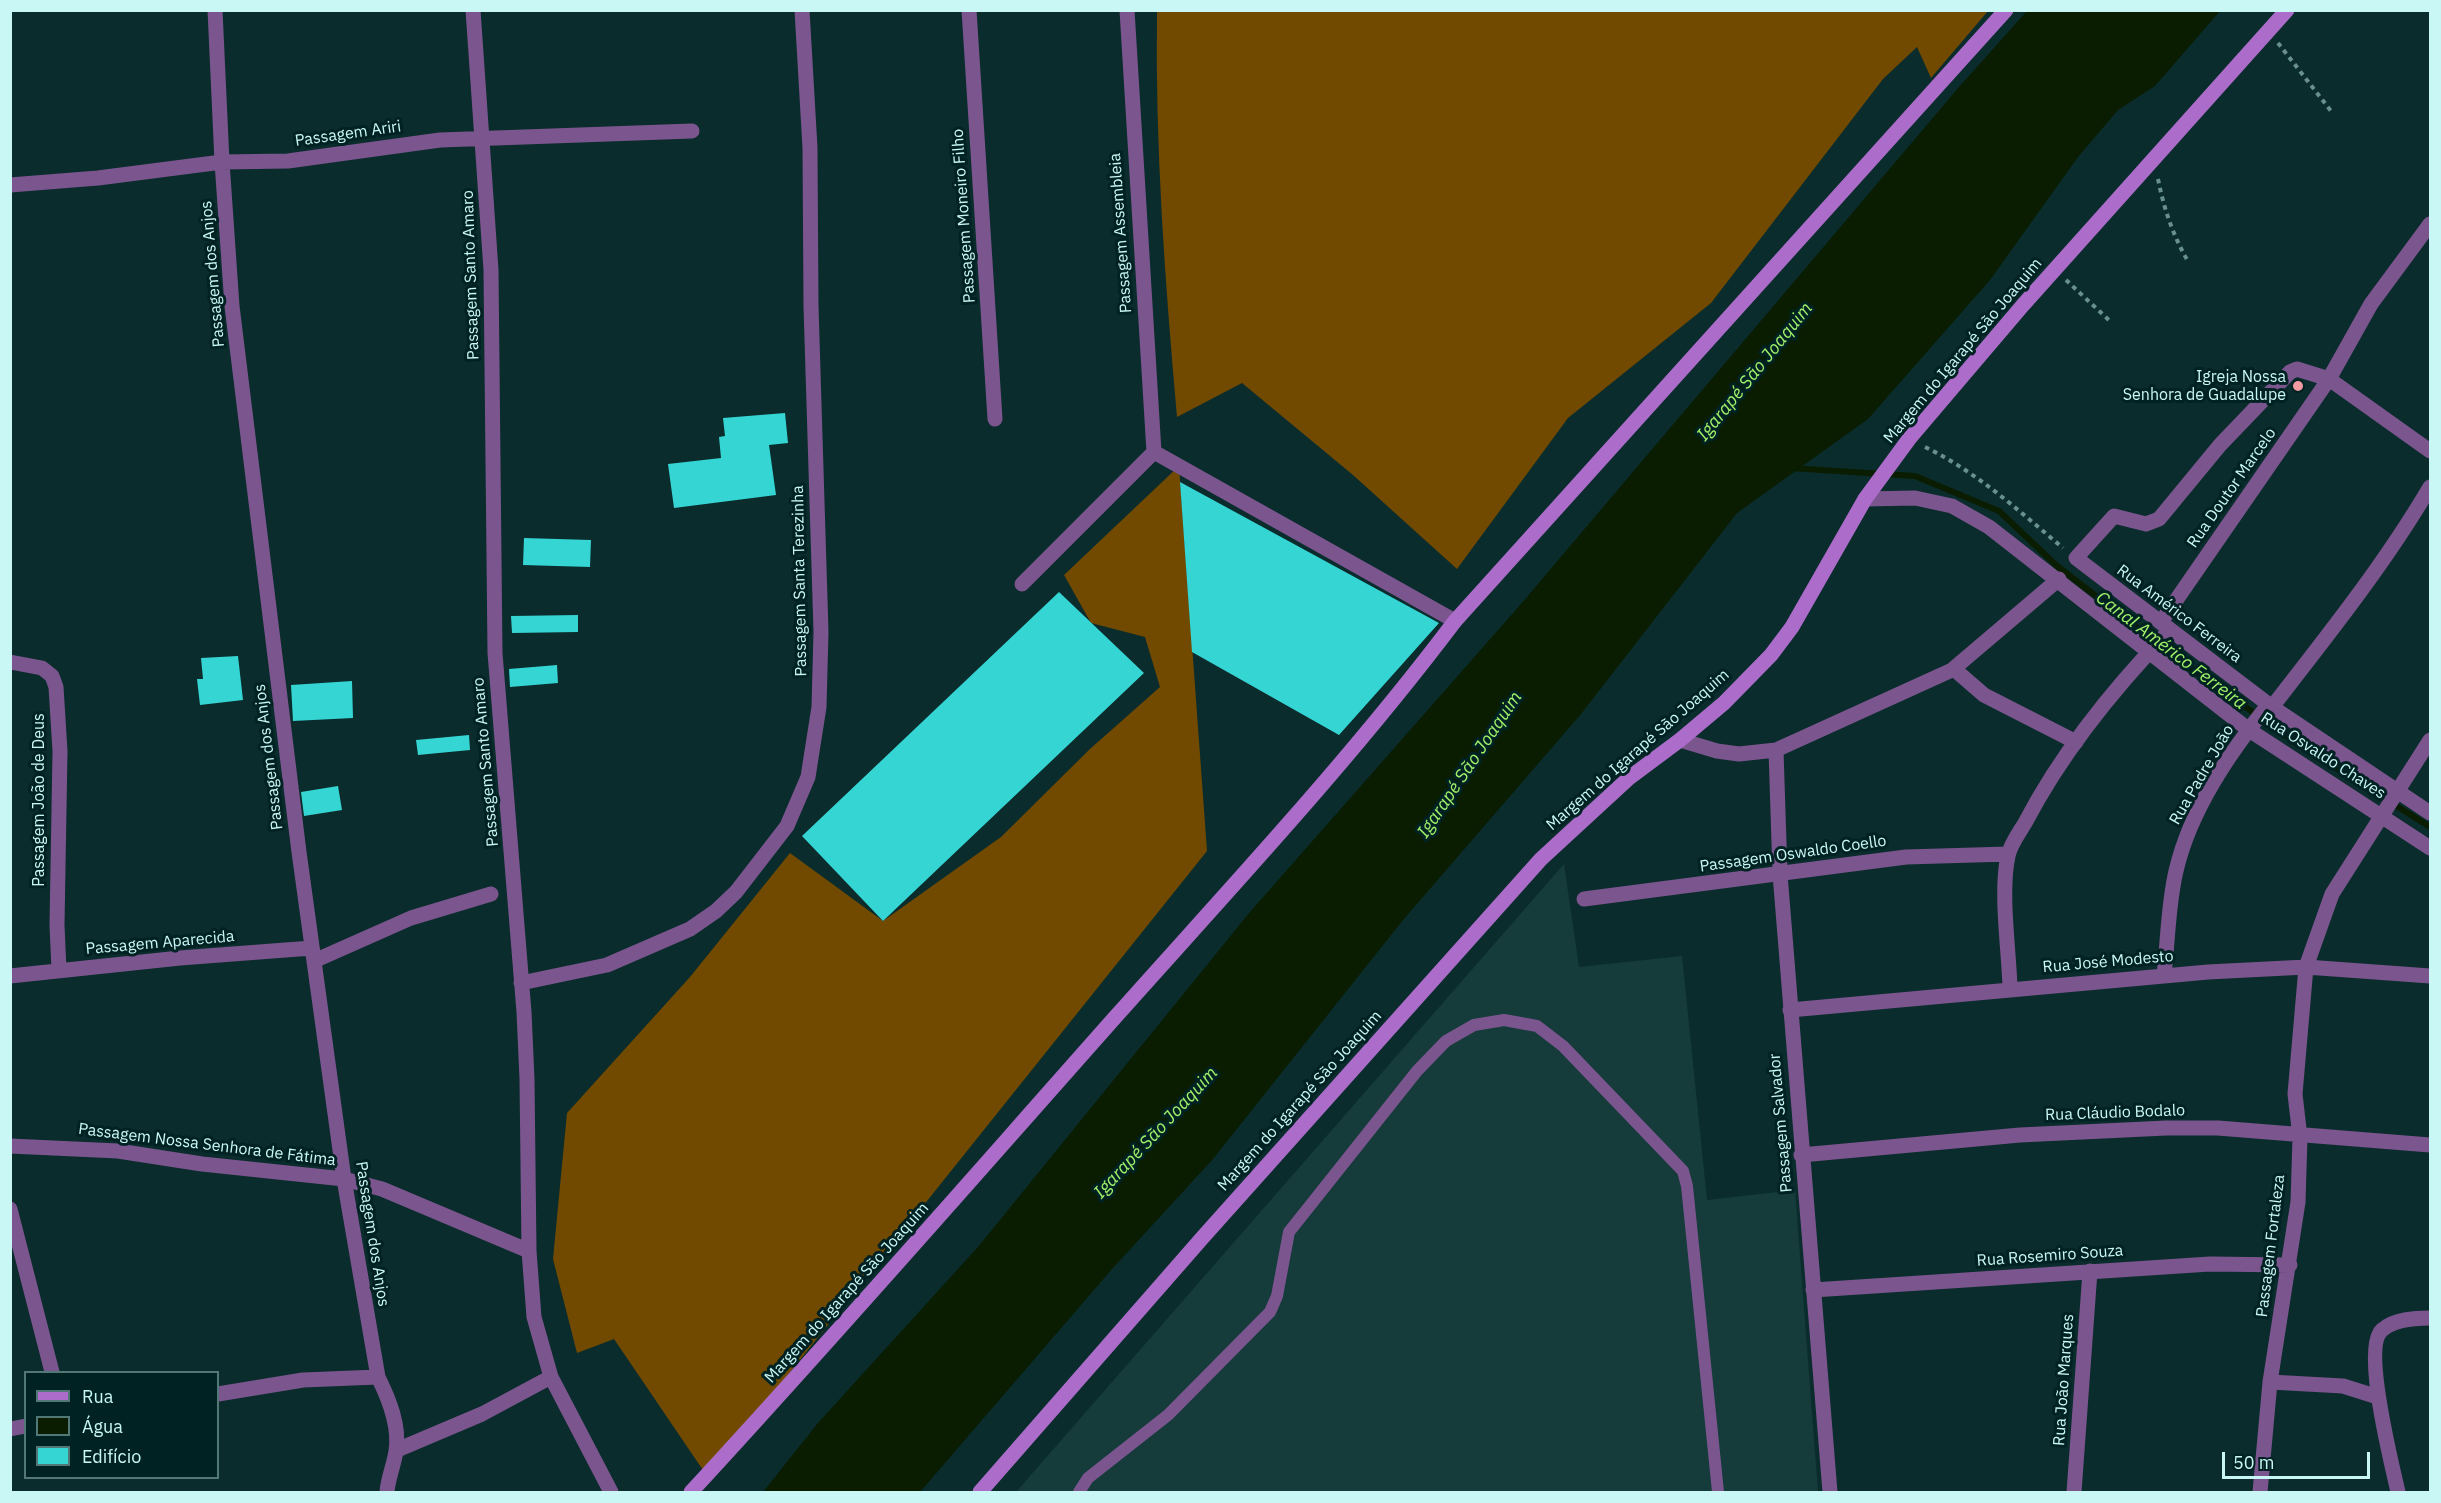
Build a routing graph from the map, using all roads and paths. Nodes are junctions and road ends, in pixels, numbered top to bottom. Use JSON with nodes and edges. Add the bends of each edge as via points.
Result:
{"nodes":[{"id":1,"x":215,"y":10,"type":"edge"},
{"id":2,"x":474,"y":10,"type":"edge"},
{"id":3,"x":802,"y":10,"type":"edge"},
{"id":4,"x":969,"y":10,"type":"edge"},
{"id":5,"x":1127,"y":10,"type":"edge"},
{"id":6,"x":2006,"y":10,"type":"edge"},
{"id":7,"x":2287,"y":10,"type":"edge"},
{"id":8,"x":2269,"y":30,"type":"junction"},
{"id":9,"x":2331,"y":111,"type":"dead end"},
{"id":10,"x":692,"y":131,"type":"dead end"},
{"id":11,"x":482,"y":138,"type":"junction"},
{"id":12,"x":2155,"y":158,"type":"junction"},
{"id":13,"x":222,"y":162,"type":"junction"},
{"id":14,"x":10,"y":185,"type":"edge"},
{"id":15,"x":2430,"y":224,"type":"edge"},
{"id":16,"x":2189,"y":263,"type":"dead end"},
{"id":17,"x":2054,"y":270,"type":"junction"},
{"id":18,"x":2112,"y":321,"type":"dead end"},
{"id":19,"x":2328,"y":379,"type":"junction"},
{"id":20,"x":995,"y":419,"type":"dead end"},
{"id":21,"x":1909,"y":439,"type":"junction"},
{"id":22,"x":2430,"y":450,"type":"edge"},
{"id":23,"x":1154,"y":452,"type":"junction"},
{"id":24,"x":2430,"y":487,"type":"edge"},
{"id":25,"x":1865,"y":499,"type":"junction"},
{"id":26,"x":2076,"y":558,"type":"junction"},
{"id":27,"x":2059,"y":579,"type":"junction"},
{"id":28,"x":1022,"y":584,"type":"dead end"},
{"id":29,"x":1455,"y":621,"type":"junction"},
{"id":30,"x":2165,"y":629,"type":"junction"},
{"id":31,"x":2151,"y":650,"type":"junction"},
{"id":32,"x":10,"y":662,"type":"edge"},
{"id":33,"x":1954,"y":669,"type":"junction"},
{"id":34,"x":2261,"y":715,"type":"junction"},
{"id":35,"x":1680,"y":740,"type":"junction"},
{"id":36,"x":2430,"y":740,"type":"edge"},
{"id":37,"x":2076,"y":742,"type":"junction"},
{"id":38,"x":1776,"y":750,"type":"junction"},
{"id":39,"x":2396,"y":793,"type":"junction"},
{"id":40,"x":2430,"y":813,"type":"edge"},
{"id":41,"x":2382,"y":814,"type":"junction"},
{"id":42,"x":2430,"y":848,"type":"edge"},
{"id":43,"x":2008,"y":854,"type":"junction"},
{"id":44,"x":1780,"y":874,"type":"junction"},
{"id":45,"x":491,"y":894,"type":"dead end"},
{"id":46,"x":1584,"y":899,"type":"dead end"},
{"id":47,"x":313,"y":954,"type":"junction"},
{"id":48,"x":2306,"y":967,"type":"junction"},
{"id":49,"x":60,"y":970,"type":"junction"},
{"id":50,"x":2164,"y":975,"type":"junction"},
{"id":51,"x":10,"y":976,"type":"edge"},
{"id":52,"x":2430,"y":976,"type":"edge"},
{"id":53,"x":521,"y":983,"type":"junction"},
{"id":54,"x":2010,"y":988,"type":"junction"},
{"id":55,"x":1790,"y":1010,"type":"junction"},
{"id":56,"x":2300,"y":1137,"type":"junction"},
{"id":57,"x":2430,"y":1145,"type":"edge"},
{"id":58,"x":10,"y":1146,"type":"edge"},
{"id":59,"x":1801,"y":1155,"type":"junction"},
{"id":60,"x":344,"y":1179,"type":"junction"},
{"id":61,"x":10,"y":1209,"type":"edge"},
{"id":62,"x":529,"y":1251,"type":"junction"},
{"id":63,"x":2290,"y":1265,"type":"junction"},
{"id":64,"x":2090,"y":1271,"type":"junction"},
{"id":65,"x":1813,"y":1290,"type":"junction"},
{"id":66,"x":2430,"y":1318,"type":"edge"},
{"id":67,"x":52,"y":1371,"type":"edge"},
{"id":68,"x":378,"y":1377,"type":"junction"},
{"id":69,"x":551,"y":1377,"type":"junction"},
{"id":70,"x":2270,"y":1382,"type":"junction"},
{"id":71,"x":219,"y":1394,"type":"edge"},
{"id":72,"x":2378,"y":1397,"type":"junction"},
{"id":73,"x":397,"y":1450,"type":"junction"},
{"id":74,"x":387,"y":1492,"type":"edge"},
{"id":75,"x":611,"y":1492,"type":"edge"},
{"id":76,"x":692,"y":1492,"type":"edge"},
{"id":77,"x":980,"y":1492,"type":"edge"},
{"id":78,"x":1079,"y":1492,"type":"edge"},
{"id":79,"x":1718,"y":1492,"type":"edge"},
{"id":80,"x":1830,"y":1492,"type":"edge"},
{"id":81,"x":2074,"y":1492,"type":"edge"},
{"id":82,"x":2260,"y":1492,"type":"edge"},
{"id":83,"x":2398,"y":1492,"type":"edge"}],
"edges":[{"from":1,"to":13,"type":"street","name":"Passagem dos Anjos"},
{"from":2,"to":11,"type":"street","name":"Passagem Santo Amaro"},
{"from":3,"to":53,"type":"street","name":"Passagem Santa Terezinha","via":[[810,148],[821,632],[819,707],[808,777],[787,826],[736,892],[716,911],[690,929],[607,965]]},
{"from":4,"to":20,"type":"street","name":"Passagem Moneiro Filho"},
{"from":5,"to":23,"type":"street","name":"Passagem Assembleia"},
{"from":6,"to":29,"type":"street","name":"Margem do Igarapé São Joaquim"},
{"from":7,"to":8,"type":"street","name":"Margem do Igarapé São Joaquim"},
{"from":8,"to":9,"type":"path"},
{"from":8,"to":12,"type":"street","name":"Margem do Igarapé São Joaquim"},
{"from":10,"to":11,"type":"street","name":"Passagem Ariri"},
{"from":11,"to":13,"type":"street","name":"Passagem Ariri","via":[[374,147],[288,161]]},
{"from":11,"to":53,"type":"street","name":"Passagem Santo Amaro","via":[[491,282],[495,653]]},
{"from":12,"to":16,"type":"path","via":[[2163,207]]},
{"from":12,"to":17,"type":"street","name":"Margem do Igarapé São Joaquim"},
{"from":13,"to":14,"type":"street","name":"Passagem Ariri"},
{"from":13,"to":47,"type":"street","name":"Passagem dos Anjos","via":[[232,306]]},
{"from":15,"to":19,"type":"street","name":"Rua Doutor Marcelo","via":[[2371,304]]},
{"from":17,"to":18,"type":"path"},
{"from":17,"to":21,"type":"street","name":"Margem do Igarapé São Joaquim"},
{"from":19,"to":22,"type":"street"},
{"from":19,"to":26,"type":"street","via":[[2302,369],[2289,372],[2220,445],[2159,519],[2146,524],[2114,516]]},
{"from":19,"to":30,"type":"street","name":"Rua Doutor Marcelo"},
{"from":21,"to":25,"type":"street","name":"Margem do Igarapé São Joaquim"},
{"from":21,"to":26,"type":"path","via":[[1991,487]]},
{"from":23,"to":28,"type":"street"},
{"from":23,"to":29,"type":"street"},
{"from":24,"to":34,"type":"street","name":"Rua Padre João","via":[[2357,596]]},
{"from":25,"to":27,"type":"street","name":"Rua Osvaldo Chaves","via":[[1915,498],[1952,506],[1989,527]]},
{"from":25,"to":35,"type":"street","name":"Margem do Igarapé São Joaquim","via":[[1792,627],[1771,655]]},
{"from":26,"to":30,"type":"street","name":"Rua Américo Ferreira"},
{"from":27,"to":31,"type":"street","name":"Rua Osvaldo Chaves"},
{"from":27,"to":33,"type":"street"},
{"from":29,"to":76,"type":"street","name":"Margem do Igarapé São Joaquim","via":[[1319,788]]},
{"from":30,"to":31,"type":"street","name":"Rua Doutor Marcelo"},
{"from":30,"to":34,"type":"street","name":"Rua Américo Ferreira"},
{"from":31,"to":34,"type":"street","name":"Rua Osvaldo Chaves"},
{"from":31,"to":37,"type":"street","name":"Rua Doutor Marcelo"},
{"from":32,"to":49,"type":"street","name":"Passagem João de Deus","via":[[42,668],[52,676],[56,687],[60,751]]},
{"from":33,"to":37,"type":"street","via":[[1984,695]]},
{"from":33,"to":38,"type":"street"},
{"from":34,"to":39,"type":"street","name":"Rua Américo Ferreira"},
{"from":34,"to":41,"type":"street","name":"Rua Osvaldo Chaves"},
{"from":34,"to":50,"type":"street","name":"Rua Padre João","via":[[2202,804],[2184,842],[2170,904]]},
{"from":35,"to":38,"type":"street","via":[[1728,753]]},
{"from":35,"to":77,"type":"street","name":"Margem do Igarapé São Joaquim","via":[[1629,778],[1518,883]]},
{"from":36,"to":39,"type":"street","name":"Passagem Fortaleza"},
{"from":37,"to":43,"type":"street","name":"Rua Doutor Marcelo"},
{"from":38,"to":44,"type":"street","name":"Passagem Salvador"},
{"from":39,"to":40,"type":"street","name":"Rua Américo Ferreira"},
{"from":39,"to":41,"type":"street","name":"Passagem Fortaleza"},
{"from":41,"to":42,"type":"street","name":"Rua Osvaldo Chaves"},
{"from":41,"to":48,"type":"street","name":"Passagem Fortaleza","via":[[2332,894]]},
{"from":43,"to":44,"type":"street","name":"Passagem Oswaldo Coello","via":[[1906,857]]},
{"from":43,"to":54,"type":"street","name":"Rua Doutor Marcelo"},
{"from":44,"to":46,"type":"street","name":"Passagem Oswaldo Coello"},
{"from":44,"to":55,"type":"street","name":"Passagem Salvador"},
{"from":45,"to":47,"type":"street","name":"Passagem Aparecida"},
{"from":47,"to":49,"type":"street","name":"Passagem Aparecida"},
{"from":47,"to":60,"type":"street","name":"Passagem dos Anjos"},
{"from":48,"to":50,"type":"street","name":"Rua José Modesto"},
{"from":48,"to":52,"type":"street","name":"Rua José Modesto"},
{"from":48,"to":56,"type":"street","name":"Passagem Fortaleza","via":[[2295,1094]]},
{"from":49,"to":51,"type":"street","name":"Passagem Aparecida"},
{"from":50,"to":54,"type":"street","name":"Rua José Modesto"},
{"from":53,"to":62,"type":"street","name":"Passagem Santo Amaro","via":[[527,1079]]},
{"from":54,"to":55,"type":"street","name":"Rua José Modesto"},
{"from":55,"to":59,"type":"street","name":"Passagem Salvador"},
{"from":56,"to":57,"type":"street","name":"Rua Cláudio Bodalo"},
{"from":56,"to":59,"type":"street","name":"Rua Cláudio Bodalo","via":[[2218,1128],[2110,1130]]},
{"from":56,"to":63,"type":"street","name":"Passagem Fortaleza","via":[[2298,1202]]},
{"from":58,"to":60,"type":"street","name":"Passagem Nossa Senhora de Fátima","via":[[118,1151]]},
{"from":59,"to":65,"type":"street","name":"Passagem Salvador"},
{"from":60,"to":62,"type":"street","name":"Passagem Nossa Senhora de Fátima","via":[[382,1189]]},
{"from":60,"to":68,"type":"street","name":"Passagem dos Anjos"},
{"from":61,"to":67,"type":"street"},
{"from":62,"to":69,"type":"street","name":"Passagem Santo Amaro","via":[[534,1317]]},
{"from":63,"to":64,"type":"street","name":"Rua Rosemiro Souza","via":[[2210,1264]]},
{"from":63,"to":70,"type":"street","name":"Passagem Fortaleza"},
{"from":64,"to":65,"type":"street","name":"Rua Rosemiro Souza"},
{"from":64,"to":81,"type":"street","name":"Rua João Marques"},
{"from":65,"to":80,"type":"street","name":"Passagem Salvador"},
{"from":66,"to":72,"type":"street","via":[[2402,1321],[2381,1330],[2374,1350]]},
{"from":68,"to":71,"type":"street","via":[[303,1380]]},
{"from":68,"to":73,"type":"street","name":"Passagem dos Anjos","via":[[390,1400]]},
{"from":69,"to":73,"type":"street","via":[[482,1414]]},
{"from":69,"to":75,"type":"street","name":"Passagem Santo Amaro"},
{"from":70,"to":72,"type":"street","via":[[2343,1386]]},
{"from":70,"to":82,"type":"street","name":"Passagem Fortaleza"},
{"from":72,"to":83,"type":"street"},
{"from":73,"to":74,"type":"street","name":"Passagem dos Anjos"},
{"from":78,"to":79,"type":"lane","via":[[1088,1478],[1192,1392],[1270,1312],[1290,1232],[1417,1071],[1446,1041],[1474,1025],[1504,1020],[1537,1026],[1563,1046],[1683,1171]]}]}
